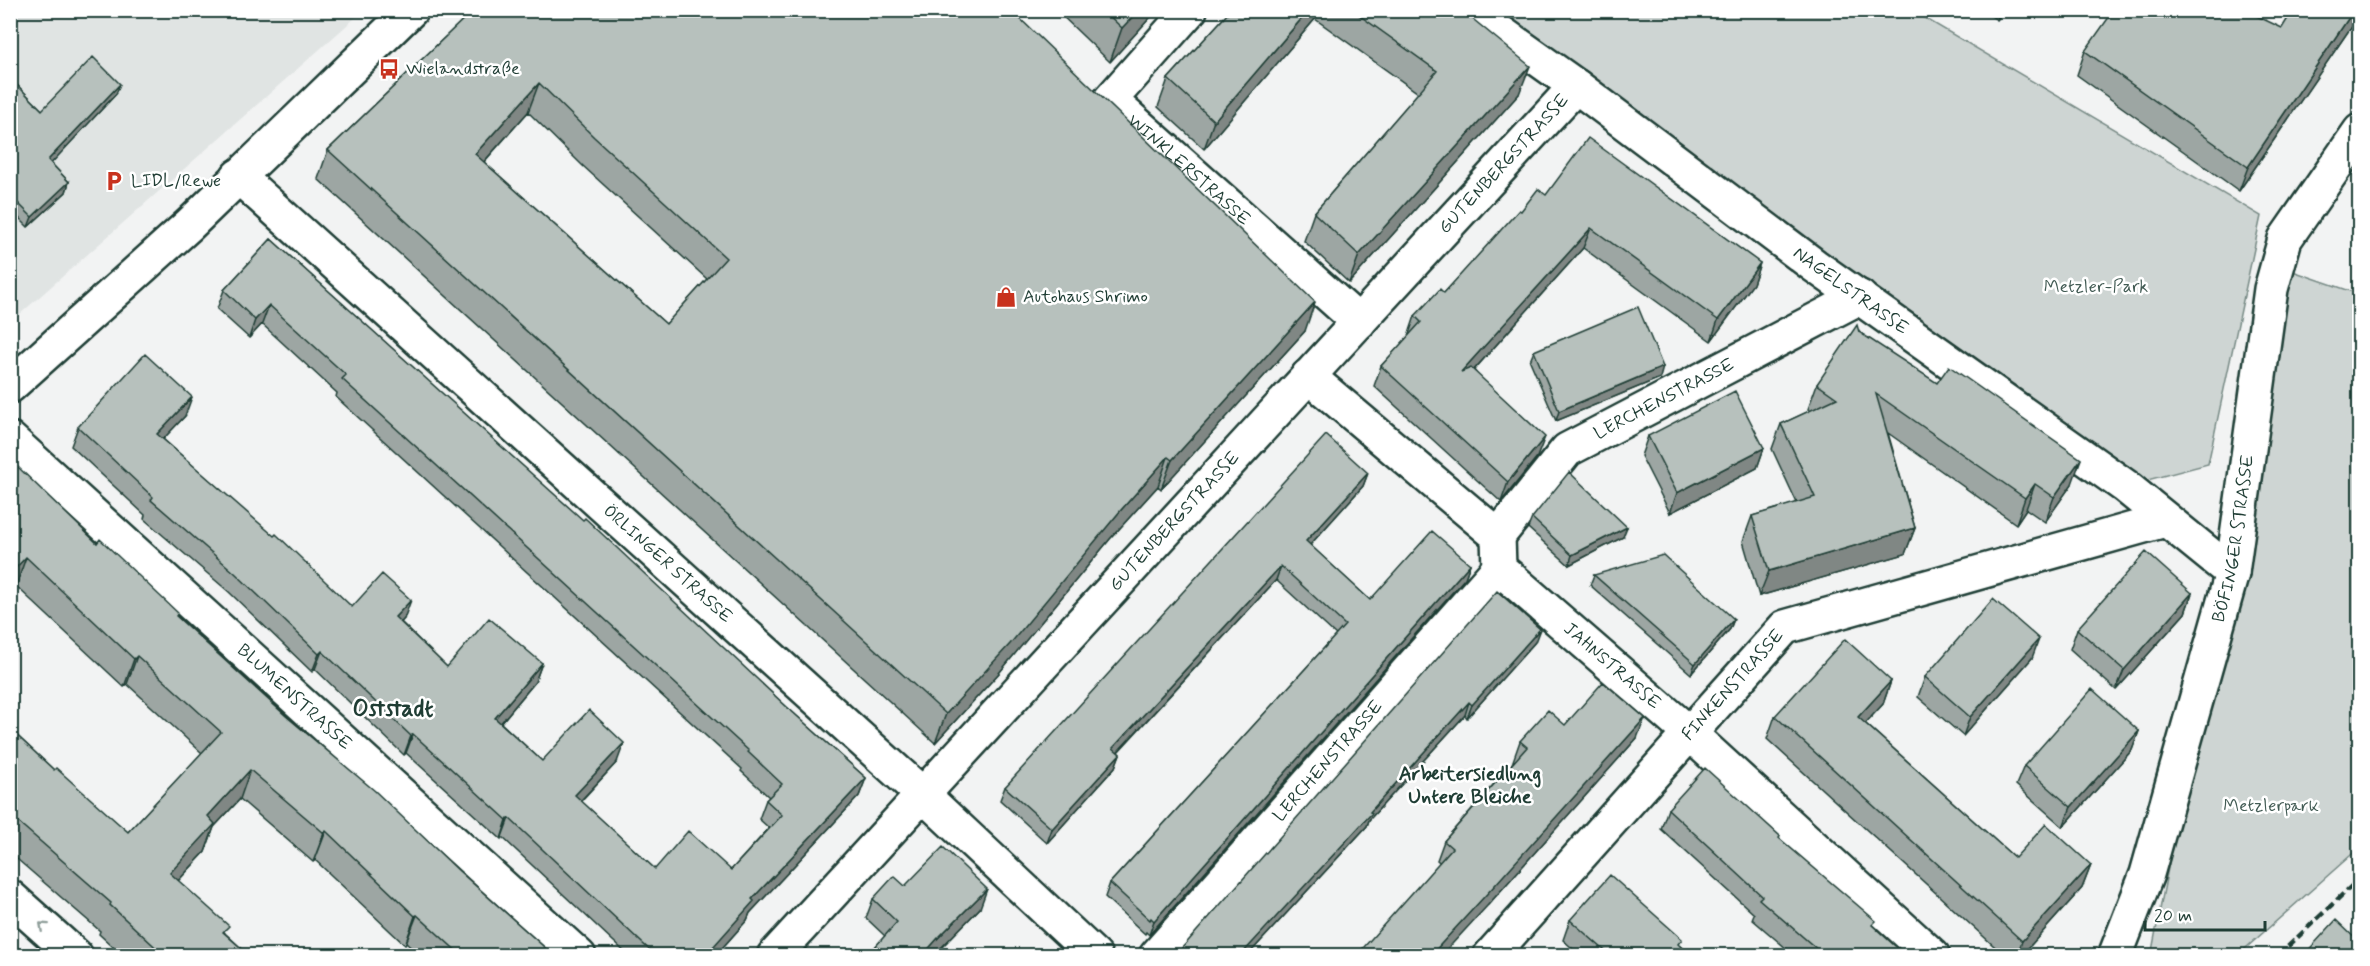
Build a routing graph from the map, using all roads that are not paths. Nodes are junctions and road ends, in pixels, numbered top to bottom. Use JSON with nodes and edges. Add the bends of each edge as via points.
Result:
{"nodes":[{"id":1,"x":411,"y":10,"type":"edge"},
{"id":2,"x":1190,"y":10,"type":"edge"},
{"id":3,"x":1469,"y":10,"type":"edge"},
{"id":4,"x":1576,"y":86,"type":"junction"},
{"id":5,"x":2360,"y":131,"type":"edge"},
{"id":6,"x":238,"y":176,"type":"junction"},
{"id":7,"x":1860,"y":297,"type":"junction"},
{"id":8,"x":1359,"y":322,"type":"junction"},
{"id":9,"x":1308,"y":376,"type":"junction"},
{"id":10,"x":10,"y":386,"type":"edge"},
{"id":11,"x":10,"y":439,"type":"edge"},
{"id":12,"x":2164,"y":519,"type":"junction"},
{"id":13,"x":1498,"y":552,"type":"junction"},
{"id":14,"x":2232,"y":573,"type":"junction"},
{"id":15,"x":1689,"y":733,"type":"junction"},
{"id":16,"x":922,"y":794,"type":"junction"},
{"id":17,"x":10,"y":897,"type":"edge"},
{"id":18,"x":1505,"y":950,"type":"edge"},
{"id":19,"x":76,"y":956,"type":"edge"},
{"id":20,"x":579,"y":956,"type":"edge"},
{"id":21,"x":774,"y":956,"type":"edge"},
{"id":22,"x":1095,"y":956,"type":"edge"},
{"id":23,"x":1156,"y":956,"type":"edge"},
{"id":24,"x":1932,"y":956,"type":"edge"},
{"id":25,"x":2115,"y":956,"type":"edge"}],
"edges":[{"from":1,"to":6,"type":"street"},
{"from":2,"to":8,"type":"street","name":"WINKLERSTRASSE","via":[[1110,100]]},
{"from":3,"to":4,"type":"street","name":"NAGELSTRASSE"},
{"from":4,"to":7,"type":"street","name":"NAGELSTRASSE"},
{"from":4,"to":8,"type":"street","name":"GUTENBERGSTRASSE"},
{"from":5,"to":14,"type":"street","name":"BÖFINGER STRASSE","via":[[2285,239],[2271,289]]},
{"from":6,"to":10,"type":"street"},
{"from":6,"to":16,"type":"street","name":"ÖRLINGER STRASSE"},
{"from":7,"to":12,"type":"street","name":"NAGELSTRASSE","via":[[2125,486]]},
{"from":7,"to":13,"type":"street","name":"LERCHENSTRASSE","via":[[1567,450]]},
{"from":8,"to":9,"type":"street","name":"GUTENBERGSTRASSE"},
{"from":9,"to":13,"type":"street","name":"JAHNSTRASSE"},
{"from":9,"to":16,"type":"street","name":"GUTENBERGSTRASSE"},
{"from":11,"to":20,"type":"street","name":"BLUMENSTRASSE"},
{"from":12,"to":14,"type":"street","name":"NAGELSTRASSE"},
{"from":12,"to":15,"type":"street","name":"FINKENSTRASSE","via":[[1785,627]]},
{"from":13,"to":15,"type":"street","name":"JAHNSTRASSE"},
{"from":13,"to":23,"type":"street","name":"LERCHENSTRASSE"},
{"from":14,"to":25,"type":"street","name":"BÖFINGER STRASSE","via":[[2146,874]]},
{"from":15,"to":18,"type":"street","name":"FINKENSTRASSE"},
{"from":15,"to":24,"type":"street","name":"JAHNSTRASSE"},
{"from":16,"to":21,"type":"street","name":"GUTENBERGSTRASSE"},
{"from":16,"to":22,"type":"street","name":"ÖRLINGER STRASSE"},
{"from":19,"to":17,"type":"street","one_way":true}]}
